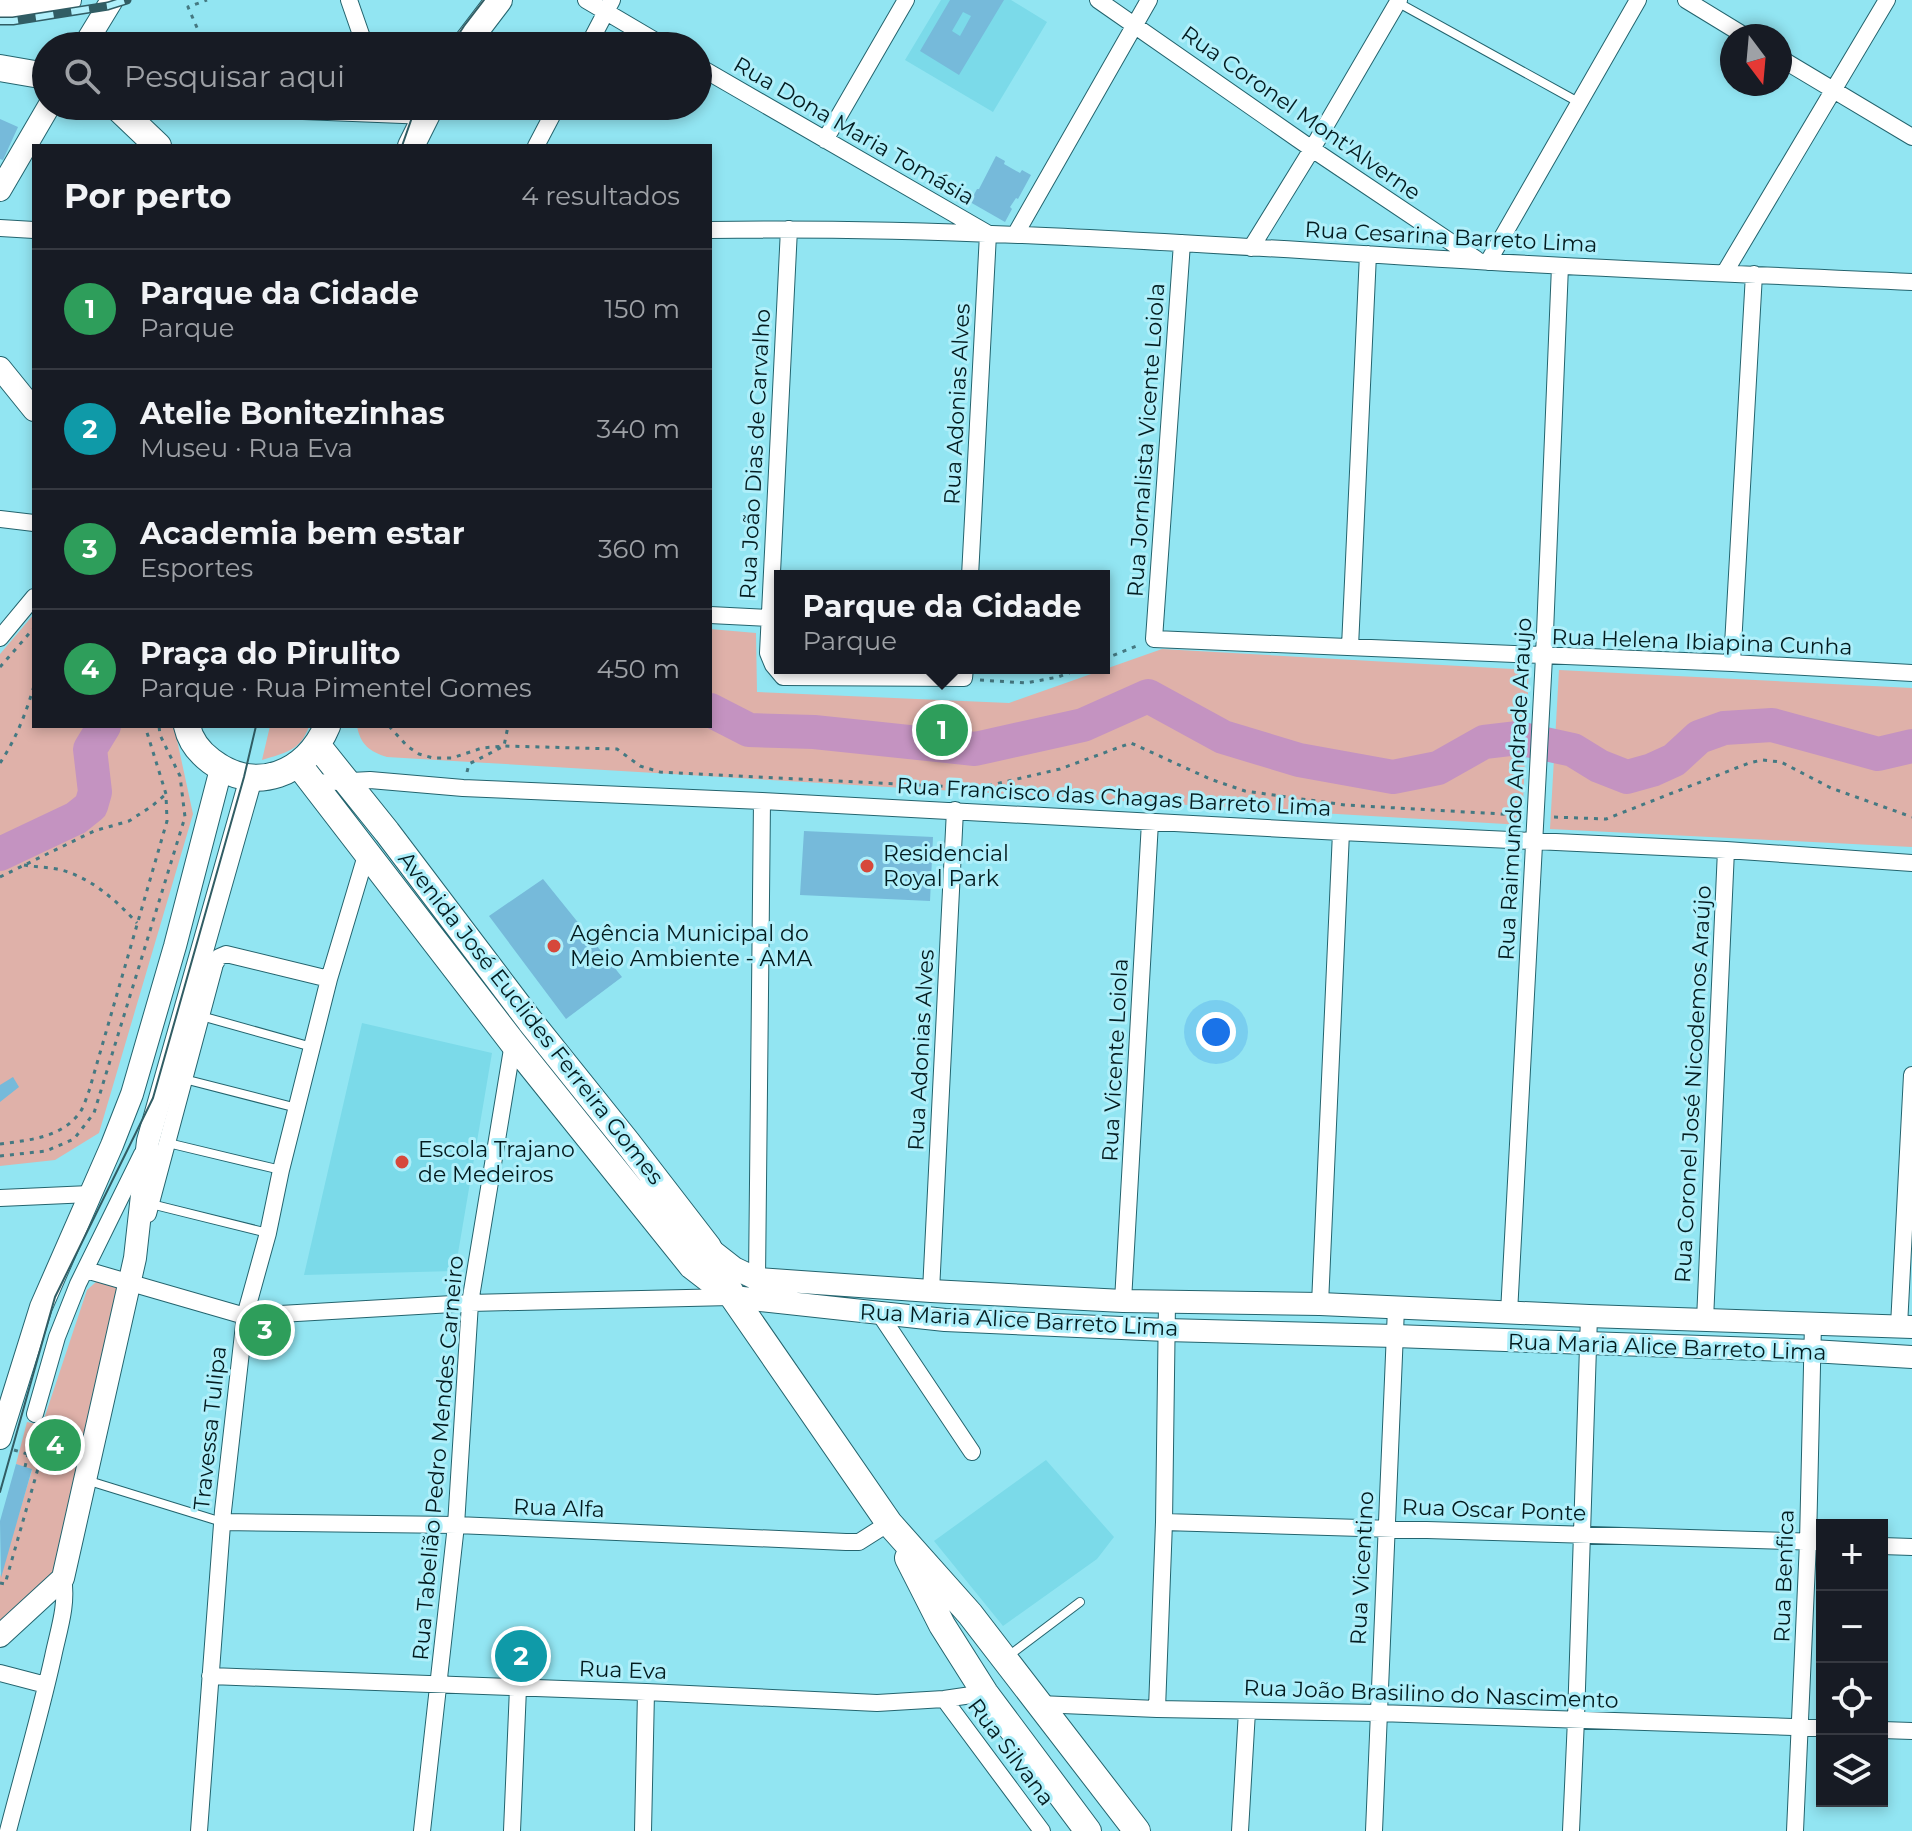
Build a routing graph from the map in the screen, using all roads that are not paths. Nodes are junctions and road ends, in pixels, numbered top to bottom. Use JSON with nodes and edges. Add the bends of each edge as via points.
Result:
{"nodes":[{"id":1,"x":68,"y":0,"type":"edge"},
{"id":2,"x":112,"y":0,"type":"edge"},
{"id":3,"x":349,"y":0,"type":"edge"},
{"id":4,"x":499,"y":0,"type":"edge"},
{"id":5,"x":586,"y":0,"type":"edge"},
{"id":6,"x":906,"y":0,"type":"edge"},
{"id":7,"x":1098,"y":0,"type":"edge"},
{"id":8,"x":1149,"y":0,"type":"edge"},
{"id":9,"x":1638,"y":0,"type":"edge"},
{"id":10,"x":1686,"y":0,"type":"edge"},
{"id":11,"x":1887,"y":0,"type":"edge"},
{"id":12,"x":1396,"y":1,"type":"edge"},
{"id":13,"x":609,"y":6,"type":"edge"},
{"id":14,"x":0,"y":8,"type":"edge"},
{"id":15,"x":1725,"y":24,"type":"edge"},
{"id":16,"x":1136,"y":25,"type":"junction"},
{"id":17,"x":93,"y":32,"type":"edge"},
{"id":18,"x":360,"y":32,"type":"edge"},
{"id":19,"x":475,"y":32,"type":"edge"},
{"id":20,"x":595,"y":32,"type":"edge"},
{"id":21,"x":645,"y":32,"type":"edge"},
{"id":22,"x":1792,"y":65,"type":"edge"},
{"id":23,"x":0,"y":68,"type":"edge"},
{"id":24,"x":32,"y":74,"type":"edge"},
{"id":25,"x":712,"y":74,"type":"edge"},
{"id":26,"x":1832,"y":90,"type":"junction"},
{"id":27,"x":1580,"y":103,"type":"junction"},
{"id":28,"x":41,"y":120,"type":"edge"},
{"id":29,"x":131,"y":120,"type":"edge"},
{"id":30,"x":424,"y":120,"type":"edge"},
{"id":31,"x":550,"y":120,"type":"edge"},
{"id":32,"x":1912,"y":137,"type":"edge"},
{"id":33,"x":825,"y":140,"type":"junction"},
{"id":34,"x":156,"y":144,"type":"edge"},
{"id":35,"x":412,"y":144,"type":"edge"},
{"id":36,"x":537,"y":144,"type":"edge"},
{"id":37,"x":1312,"y":149,"type":"junction"},
{"id":38,"x":0,"y":190,"type":"edge"},
{"id":39,"x":0,"y":228,"type":"edge"},
{"id":40,"x":789,"y":229,"type":"junction"},
{"id":41,"x":32,"y":230,"type":"edge"},
{"id":42,"x":712,"y":230,"type":"edge"},
{"id":43,"x":980,"y":234,"type":"junction"},
{"id":44,"x":1015,"y":235,"type":"junction"},
{"id":45,"x":1182,"y":243,"type":"junction"},
{"id":46,"x":1251,"y":248,"type":"junction"},
{"id":47,"x":1368,"y":254,"type":"junction"},
{"id":48,"x":1483,"y":262,"type":"junction"},
{"id":49,"x":1560,"y":266,"type":"junction"},
{"id":50,"x":1725,"y":272,"type":"junction"},
{"id":51,"x":1754,"y":274,"type":"junction"},
{"id":52,"x":1912,"y":282,"type":"edge"},
{"id":53,"x":0,"y":368,"type":"edge"},
{"id":54,"x":32,"y":408,"type":"edge"},
{"id":55,"x":0,"y":519,"type":"edge"},
{"id":56,"x":32,"y":523,"type":"edge"},
{"id":57,"x":970,"y":570,"type":"edge"},
{"id":58,"x":32,"y":599,"type":"edge"},
{"id":59,"x":712,"y":615,"type":"edge"},
{"id":60,"x":769,"y":618,"type":"junction"},
{"id":61,"x":0,"y":638,"type":"edge"},
{"id":62,"x":1154,"y":639,"type":"joint"},
{"id":63,"x":1350,"y":647,"type":"junction"},
{"id":64,"x":1544,"y":657,"type":"junction"},
{"id":65,"x":1732,"y":663,"type":"junction"},
{"id":66,"x":774,"y":666,"type":"edge"},
{"id":67,"x":1912,"y":673,"type":"edge"},
{"id":68,"x":780,"y":674,"type":"edge"},
{"id":69,"x":919,"y":674,"type":"edge"},
{"id":70,"x":187,"y":728,"type":"edge"},
{"id":71,"x":322,"y":736,"type":"edge"},
{"id":72,"x":221,"y":769,"type":"junction"},
{"id":73,"x":306,"y":774,"type":"junction"},
{"id":74,"x":251,"y":778,"type":"junction"},
{"id":75,"x":345,"y":781,"type":"junction"},
{"id":76,"x":762,"y":801,"type":"junction"},
{"id":77,"x":955,"y":810,"type":"junction"},
{"id":78,"x":1150,"y":822,"type":"junction"},
{"id":79,"x":1341,"y":832,"type":"junction"},
{"id":80,"x":1534,"y":840,"type":"junction"},
{"id":81,"x":1726,"y":850,"type":"junction"},
{"id":82,"x":367,"y":852,"type":"junction"},
{"id":83,"x":1912,"y":863,"type":"edge"},
{"id":84,"x":329,"y":979,"type":"junction"},
{"id":85,"x":200,"y":1016,"type":"junction"},
{"id":86,"x":513,"y":1043,"type":"junction"},
{"id":87,"x":312,"y":1047,"type":"junction"},
{"id":88,"x":1912,"y":1075,"type":"edge"},
{"id":89,"x":183,"y":1079,"type":"junction"},
{"id":90,"x":297,"y":1108,"type":"junction"},
{"id":91,"x":158,"y":1142,"type":"junction"},
{"id":92,"x":281,"y":1170,"type":"junction"},
{"id":93,"x":90,"y":1194,"type":"junction"},
{"id":94,"x":0,"y":1198,"type":"edge"},
{"id":95,"x":150,"y":1204,"type":"junction"},
{"id":96,"x":268,"y":1233,"type":"junction"},
{"id":97,"x":708,"y":1247,"type":"junction"},
{"id":98,"x":135,"y":1258,"type":"junction"},
{"id":99,"x":86,"y":1270,"type":"junction"},
{"id":100,"x":757,"y":1279,"type":"junction"},
{"id":101,"x":130,"y":1283,"type":"junction"},
{"id":102,"x":931,"y":1291,"type":"junction"},
{"id":103,"x":733,"y":1297,"type":"junction"},
{"id":104,"x":1123,"y":1301,"type":"junction"},
{"id":105,"x":1167,"y":1302,"type":"junction"},
{"id":106,"x":470,"y":1303,"type":"junction"},
{"id":107,"x":1320,"y":1304,"type":"junction"},
{"id":108,"x":1396,"y":1308,"type":"junction"},
{"id":109,"x":879,"y":1313,"type":"junction"},
{"id":110,"x":1509,"y":1313,"type":"junction"},
{"id":111,"x":245,"y":1316,"type":"junction"},
{"id":112,"x":1589,"y":1316,"type":"junction"},
{"id":113,"x":1705,"y":1320,"type":"junction"},
{"id":114,"x":1813,"y":1323,"type":"junction"},
{"id":115,"x":1905,"y":1327,"type":"edge"},
{"id":116,"x":1166,"y":1330,"type":"junction"},
{"id":117,"x":1395,"y":1336,"type":"junction"},
{"id":118,"x":1588,"y":1344,"type":"junction"},
{"id":119,"x":1812,"y":1351,"type":"junction"},
{"id":120,"x":1912,"y":1357,"type":"edge"},
{"id":121,"x":35,"y":1414,"type":"dead end"},
{"id":122,"x":6,"y":1444,"type":"edge"},
{"id":123,"x":972,"y":1452,"type":"dead end"},
{"id":124,"x":87,"y":1477,"type":"junction"},
{"id":125,"x":222,"y":1522,"type":"junction"},
{"id":126,"x":1164,"y":1522,"type":"junction"},
{"id":127,"x":889,"y":1523,"type":"junction"},
{"id":128,"x":456,"y":1525,"type":"junction"},
{"id":129,"x":1386,"y":1529,"type":"junction"},
{"id":130,"x":1582,"y":1534,"type":"junction"},
{"id":131,"x":1815,"y":1542,"type":"edge"},
{"id":132,"x":1888,"y":1546,"type":"edge"},
{"id":133,"x":1912,"y":1547,"type":"edge"},
{"id":134,"x":63,"y":1578,"type":"junction"},
{"id":135,"x":1080,"y":1602,"type":"dead end"},
{"id":136,"x":0,"y":1636,"type":"edge"},
{"id":137,"x":1005,"y":1659,"type":"junction"},
{"id":138,"x":0,"y":1673,"type":"edge"},
{"id":139,"x":210,"y":1676,"type":"junction"},
{"id":140,"x":46,"y":1685,"type":"junction"},
{"id":141,"x":439,"y":1685,"type":"junction"},
{"id":142,"x":518,"y":1688,"type":"junction"},
{"id":143,"x":646,"y":1692,"type":"junction"},
{"id":144,"x":985,"y":1693,"type":"junction"},
{"id":145,"x":944,"y":1699,"type":"junction"},
{"id":146,"x":1039,"y":1704,"type":"junction"},
{"id":147,"x":1157,"y":1709,"type":"junction"},
{"id":148,"x":1247,"y":1711,"type":"junction"},
{"id":149,"x":1378,"y":1713,"type":"junction"},
{"id":150,"x":1576,"y":1719,"type":"junction"},
{"id":151,"x":1800,"y":1728,"type":"junction"},
{"id":152,"x":1816,"y":1728,"type":"edge"},
{"id":153,"x":1888,"y":1730,"type":"edge"},
{"id":154,"x":1912,"y":1731,"type":"edge"},
{"id":155,"x":8,"y":1831,"type":"edge"},
{"id":156,"x":199,"y":1831,"type":"edge"},
{"id":157,"x":422,"y":1831,"type":"edge"},
{"id":158,"x":512,"y":1831,"type":"edge"},
{"id":159,"x":643,"y":1831,"type":"edge"},
{"id":160,"x":1042,"y":1831,"type":"edge"},
{"id":161,"x":1088,"y":1831,"type":"edge"},
{"id":162,"x":1137,"y":1831,"type":"edge"},
{"id":163,"x":1240,"y":1831,"type":"edge"},
{"id":164,"x":1374,"y":1831,"type":"edge"},
{"id":165,"x":1571,"y":1831,"type":"edge"},
{"id":166,"x":1795,"y":1831,"type":"edge"}],
"edges":[{"from":1,"to":14,"type":"main road"},
{"from":2,"to":17,"type":"street"},
{"from":3,"to":18,"type":"street"},
{"from":4,"to":19,"type":"main road"},
{"from":5,"to":13,"type":"street"},
{"from":6,"to":33,"type":"street"},
{"from":7,"to":16,"type":"street","name":"Rua Coronel Mont'Alverne"},
{"from":8,"to":16,"type":"street"},
{"from":9,"to":27,"type":"street"},
{"from":10,"to":15,"type":"street"},
{"from":11,"to":26,"type":"street"},
{"from":12,"to":27,"type":"lane"},
{"from":12,"to":37,"type":"street"},
{"from":13,"to":20,"type":"street"},
{"from":13,"to":21,"type":"street"},
{"from":16,"to":37,"type":"street","name":"Rua Coronel Mont'Alverne"},
{"from":16,"to":44,"type":"street"},
{"from":22,"to":26,"type":"street"},
{"from":23,"to":24,"type":"main road"},
{"from":25,"to":33,"type":"street","name":"Rua Dona Maria Tomásia"},
{"from":26,"to":32,"type":"street"},
{"from":26,"to":50,"type":"street"},
{"from":27,"to":48,"type":"street"},
{"from":28,"to":38,"type":"street"},
{"from":29,"to":34,"type":"main road"},
{"from":30,"to":35,"type":"main road"},
{"from":31,"to":36,"type":"street"},
{"from":33,"to":43,"type":"street","name":"Rua Dona Maria Tomásia"},
{"from":37,"to":46,"type":"street"},
{"from":37,"to":48,"type":"street","name":"Rua Coronel Mont'Alverne"},
{"from":39,"to":41,"type":"street"},
{"from":40,"to":42,"type":"street","name":"Rua Cesarina Barreto Lima"},
{"from":40,"to":43,"type":"street","name":"Rua Cesarina Barreto Lima"},
{"from":40,"to":60,"type":"street","name":"Rua João Dias de Carvalho"},
{"from":43,"to":44,"type":"street","name":"Rua Cesarina Barreto Lima"},
{"from":43,"to":57,"type":"street","name":"Rua Adonias Alves"},
{"from":44,"to":45,"type":"street","name":"Rua Cesarina Barreto Lima"},
{"from":45,"to":46,"type":"street","name":"Rua Cesarina Barreto Lima"},
{"from":45,"to":62,"type":"street","name":"Rua Jornalista Vicente Loiola"},
{"from":46,"to":47,"type":"street","name":"Rua Cesarina Barreto Lima"},
{"from":47,"to":48,"type":"street","name":"Rua Cesarina Barreto Lima"},
{"from":47,"to":63,"type":"street"},
{"from":48,"to":49,"type":"street","name":"Rua Cesarina Barreto Lima"},
{"from":49,"to":50,"type":"street","name":"Rua Cesarina Barreto Lima"},
{"from":49,"to":64,"type":"street","name":"Rua Raimundo Andrade Araujo"},
{"from":50,"to":51,"type":"street","name":"Rua Cesarina Barreto Lima"},
{"from":51,"to":52,"type":"street","name":"Rua Cesarina Barreto Lima"},
{"from":51,"to":65,"type":"street"},
{"from":53,"to":54,"type":"street"},
{"from":55,"to":56,"type":"street"},
{"from":58,"to":61,"type":"street"},
{"from":59,"to":60,"type":"street"},
{"from":60,"to":66,"type":"street","name":"Rua João Dias de Carvalho","via":[[768,653]]},
{"from":62,"to":63,"type":"street","name":"Rua Helena Ibiapina Cunha"},
{"from":63,"to":64,"type":"street","name":"Rua Helena Ibiapina Cunha"},
{"from":64,"to":65,"type":"street","name":"Rua Helena Ibiapina Cunha"},
{"from":64,"to":80,"type":"street","name":"Rua Raimundo Andrade Araujo"},
{"from":65,"to":67,"type":"street","name":"Rua Helena Ibiapina Cunha"},
{"from":68,"to":69,"type":"street","name":"Rua João Dias de Carvalho"},
{"from":70,"to":72,"type":"main road","name":"Avenida José Euclides Ferreira Gomes","via":[[201,754]]},
{"from":71,"to":73,"type":"main road","name":"Avenida José Euclides Ferreira Gomes"},
{"from":71,"to":75,"type":"main road","name":"Avenida José Euclides Ferreira Gomes"},
{"from":72,"to":74,"type":"main road","name":"Avenida José Euclides Ferreira Gomes"},
{"from":72,"to":93,"type":"street","via":[[132,1094]]},
{"from":73,"to":74,"type":"main road","name":"Avenida José Euclides Ferreira Gomes"},
{"from":73,"to":75,"type":"street","name":"Rua Francisco das Chagas Barreto Lima"},
{"from":73,"to":82,"type":"main road","name":"Avenida José Euclides Ferreira Gomes"},
{"from":74,"to":91,"type":"street"},
{"from":75,"to":76,"type":"street","name":"Rua Francisco das Chagas Barreto Lima"},
{"from":75,"to":97,"type":"main road","name":"Avenida José Euclides Ferreira Gomes"},
{"from":76,"to":77,"type":"street","name":"Rua Francisco das Chagas Barreto Lima"},
{"from":76,"to":100,"type":"street"},
{"from":77,"to":78,"type":"street","name":"Rua Francisco das Chagas Barreto Lima"},
{"from":77,"to":102,"type":"street","name":"Rua Adonias Alves"},
{"from":78,"to":79,"type":"street","name":"Rua Francisco das Chagas Barreto Lima"},
{"from":78,"to":104,"type":"street","name":"Rua Vicente Loiola"},
{"from":79,"to":80,"type":"street","name":"Rua Francisco das Chagas Barreto Lima"},
{"from":79,"to":107,"type":"street"},
{"from":80,"to":81,"type":"street","name":"Rua Francisco das Chagas Barreto Lima"},
{"from":80,"to":110,"type":"street","name":"Rua Raimundo Andrade Araujo"},
{"from":81,"to":83,"type":"street","name":"Rua Francisco das Chagas Barreto Lima"},
{"from":81,"to":113,"type":"street","name":"Rua Coronel José Nicodemos Araújo"},
{"from":82,"to":84,"type":"street","name":"Travessa Tulipa"},
{"from":82,"to":86,"type":"main road","name":"Avenida José Euclides Ferreira Gomes"},
{"from":84,"to":85,"type":"street","via":[[226,954],[215,964]]},
{"from":84,"to":87,"type":"street","name":"Travessa Tulipa"},
{"from":85,"to":87,"type":"lane"},
{"from":85,"to":89,"type":"street"},
{"from":86,"to":103,"type":"main road","name":"Avenida José Euclides Ferreira Gomes","via":[[692,1266]]},
{"from":86,"to":106,"type":"street","name":"Rua Tabelião Pedro Mendes Carneiro"},
{"from":87,"to":90,"type":"street","name":"Travessa Tulipa"},
{"from":88,"to":115,"type":"street"},
{"from":89,"to":90,"type":"lane"},
{"from":89,"to":91,"type":"street"},
{"from":90,"to":92,"type":"street","name":"Travessa Tulipa"},
{"from":91,"to":92,"type":"lane"},
{"from":91,"to":95,"type":"street"},
{"from":91,"to":98,"type":"street"},
{"from":91,"to":99,"type":"street"},
{"from":92,"to":96,"type":"street","name":"Travessa Tulipa"},
{"from":93,"to":94,"type":"street"},
{"from":93,"to":122,"type":"street","via":[[41,1307]]},
{"from":95,"to":96,"type":"lane"},
{"from":95,"to":98,"type":"street"},
{"from":96,"to":111,"type":"street","name":"Travessa Tulipa"},
{"from":97,"to":100,"type":"street","name":"Rua Maria Alice Barreto Lima"},
{"from":97,"to":103,"type":"main road","name":"Avenida José Euclides Ferreira Gomes"},
{"from":98,"to":101,"type":"street"},
{"from":99,"to":101,"type":"street","name":"Rua Maria Alice Barreto Lima"},
{"from":99,"to":121,"type":"street","via":[[57,1337]]},
{"from":100,"to":102,"type":"street","name":"Rua Maria Alice Barreto Lima"},
{"from":100,"to":103,"type":"street"},
{"from":101,"to":111,"type":"street","name":"Rua Maria Alice Barreto Lima"},
{"from":101,"to":124,"type":"street"},
{"from":102,"to":104,"type":"street","name":"Rua Maria Alice Barreto Lima"},
{"from":103,"to":106,"type":"street","name":"Rua Maria Alice Barreto Lima"},
{"from":103,"to":109,"type":"street","name":"Rua Maria Alice Barreto Lima"},
{"from":103,"to":127,"type":"main road","name":"Avenida José Euclides Ferreira Gomes"},
{"from":104,"to":105,"type":"street","name":"Rua Maria Alice Barreto Lima"},
{"from":105,"to":107,"type":"street","name":"Rua Maria Alice Barreto Lima"},
{"from":105,"to":116,"type":"street"},
{"from":106,"to":111,"type":"street","name":"Rua Maria Alice Barreto Lima"},
{"from":106,"to":128,"type":"street","name":"Rua Tabelião Pedro Mendes Carneiro"},
{"from":107,"to":108,"type":"street","name":"Rua Maria Alice Barreto Lima"},
{"from":108,"to":110,"type":"street","name":"Rua Maria Alice Barreto Lima"},
{"from":108,"to":117,"type":"street","name":"Rua Vicentino"},
{"from":109,"to":116,"type":"street","name":"Rua Maria Alice Barreto Lima"},
{"from":109,"to":123,"type":"street"},
{"from":110,"to":112,"type":"street","name":"Rua Maria Alice Barreto Lima"},
{"from":111,"to":125,"type":"street","name":"Travessa Tulipa"},
{"from":112,"to":113,"type":"street","name":"Rua Maria Alice Barreto Lima"},
{"from":112,"to":118,"type":"street"},
{"from":113,"to":114,"type":"street","name":"Rua Maria Alice Barreto Lima"},
{"from":114,"to":115,"type":"street","name":"Rua Maria Alice Barreto Lima"},
{"from":114,"to":119,"type":"street","name":"Rua Benfica"},
{"from":116,"to":117,"type":"street","name":"Rua Maria Alice Barreto Lima"},
{"from":116,"to":126,"type":"street"},
{"from":117,"to":118,"type":"street","name":"Rua Maria Alice Barreto Lima"},
{"from":117,"to":129,"type":"street","name":"Rua Vicentino"},
{"from":118,"to":119,"type":"street","name":"Rua Maria Alice Barreto Lima"},
{"from":118,"to":130,"type":"street"},
{"from":119,"to":120,"type":"street","name":"Rua Maria Alice Barreto Lima"},
{"from":119,"to":131,"type":"street","name":"Rua Benfica"},
{"from":124,"to":125,"type":"lane"},
{"from":124,"to":134,"type":"street"},
{"from":125,"to":128,"type":"street","name":"Rua Alfa"},
{"from":125,"to":139,"type":"street","name":"Travessa Tulipa"},
{"from":126,"to":129,"type":"street","name":"Rua Oscar Ponte"},
{"from":126,"to":147,"type":"street"},
{"from":127,"to":128,"type":"street","name":"Rua Alfa","via":[[859,1542]]},
{"from":127,"to":137,"type":"main road","name":"Avenida José Euclides Ferreira Gomes"},
{"from":127,"to":144,"type":"main road","name":"Avenida José Euclides Ferreira Gomes","via":[[942,1625]]},
{"from":128,"to":141,"type":"street","name":"Rua Tabelião Pedro Mendes Carneiro"},
{"from":129,"to":130,"type":"street","name":"Rua Oscar Ponte"},
{"from":129,"to":149,"type":"street","name":"Rua Vicentino"},
{"from":130,"to":131,"type":"street","name":"Rua Oscar Ponte"},
{"from":130,"to":150,"type":"street"},
{"from":131,"to":151,"type":"street","name":"Rua Benfica"},
{"from":132,"to":133,"type":"street"},
{"from":134,"to":136,"type":"street"},
{"from":134,"to":140,"type":"street","via":[[64,1604]]},
{"from":135,"to":137,"type":"lane"},
{"from":137,"to":146,"type":"main road","name":"Avenida José Euclides Ferreira Gomes"},
{"from":138,"to":140,"type":"street"},
{"from":139,"to":141,"type":"street","name":"Rua Eva"},
{"from":139,"to":156,"type":"street","name":"Travessa Tulipa"},
{"from":140,"to":155,"type":"street"},
{"from":141,"to":142,"type":"street","name":"Rua Eva"},
{"from":141,"to":157,"type":"street","name":"Rua Tabelião Pedro Mendes Carneiro"},
{"from":142,"to":143,"type":"street","name":"Rua Eva"},
{"from":142,"to":158,"type":"street"},
{"from":143,"to":145,"type":"street","name":"Rua Eva","via":[[877,1703]]},
{"from":143,"to":159,"type":"street"},
{"from":144,"to":145,"type":"street","name":"Rua Eva"},
{"from":144,"to":161,"type":"main road","name":"Avenida José Euclides Ferreira Gomes"},
{"from":145,"to":160,"type":"street","name":"Rua Silvana"},
{"from":146,"to":147,"type":"street","name":"Rua João Brasilino do Nascimento"},
{"from":146,"to":162,"type":"main road","name":"Avenida José Euclides Ferreira Gomes"},
{"from":147,"to":148,"type":"street","name":"Rua João Brasilino do Nascimento"},
{"from":148,"to":149,"type":"street","name":"Rua João Brasilino do Nascimento"},
{"from":148,"to":163,"type":"street"},
{"from":149,"to":150,"type":"street","name":"Rua João Brasilino do Nascimento"},
{"from":149,"to":164,"type":"street","name":"Rua Vicentino"},
{"from":150,"to":151,"type":"street","name":"Rua João Brasilino do Nascimento"},
{"from":150,"to":165,"type":"street"},
{"from":151,"to":152,"type":"street","name":"Rua João Brasilino do Nascimento"},
{"from":151,"to":166,"type":"street","name":"Rua Benfica"},
{"from":153,"to":154,"type":"street"}]}
